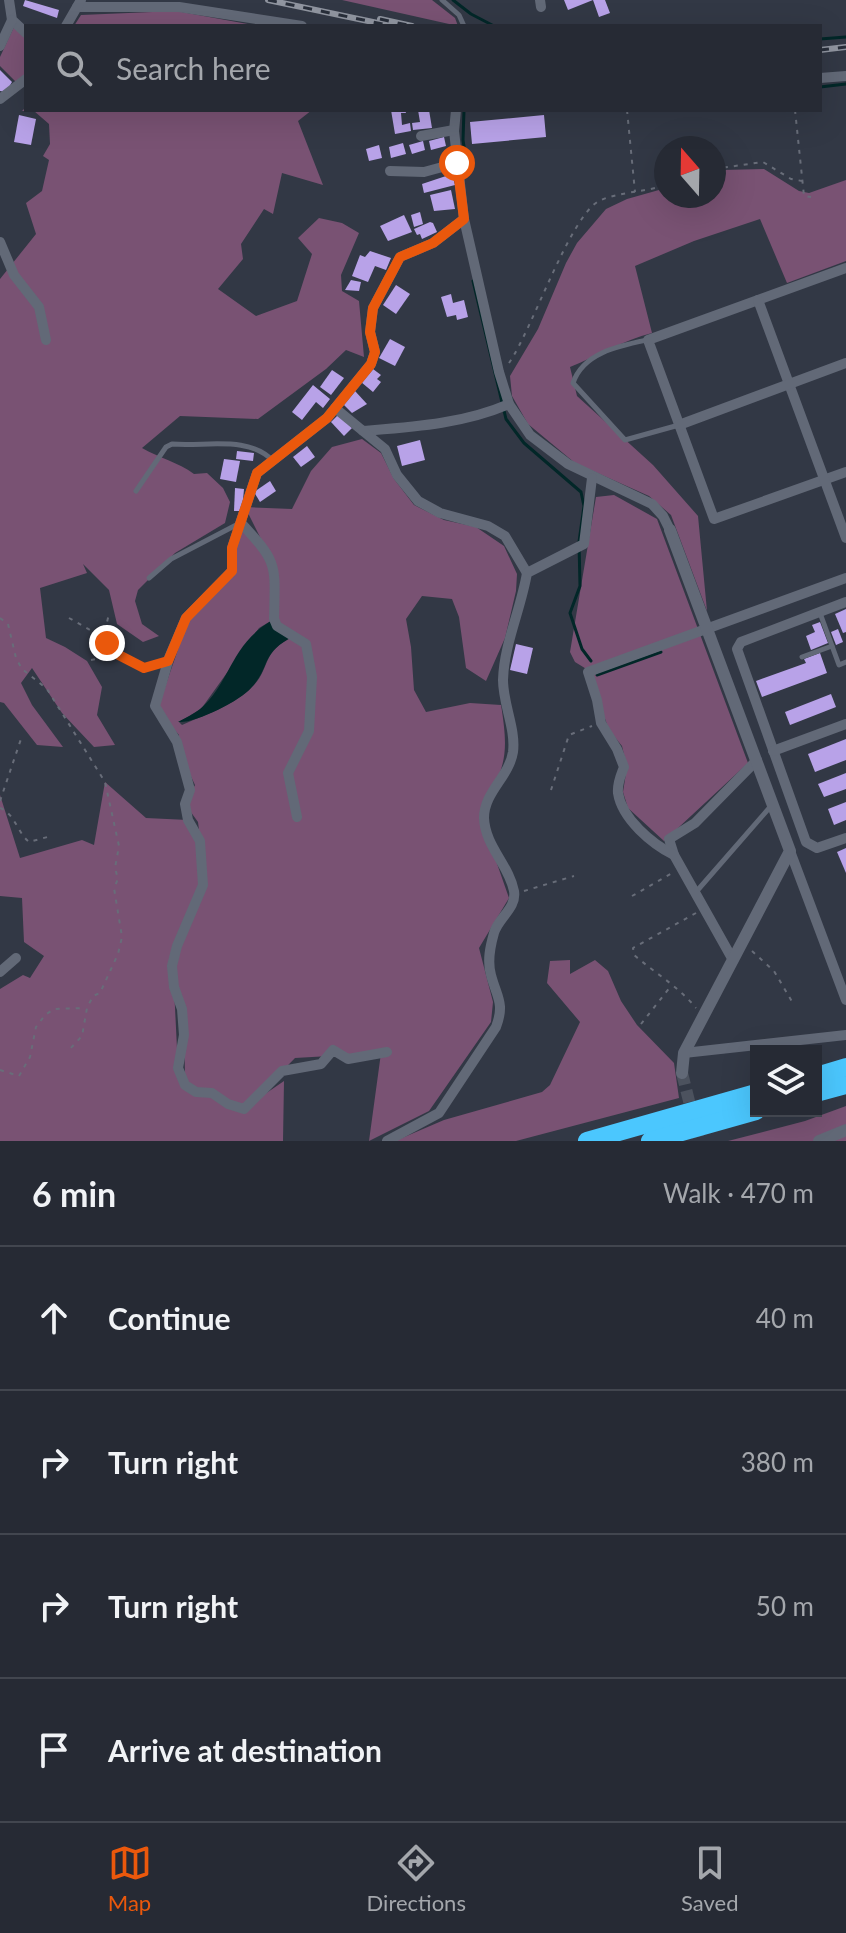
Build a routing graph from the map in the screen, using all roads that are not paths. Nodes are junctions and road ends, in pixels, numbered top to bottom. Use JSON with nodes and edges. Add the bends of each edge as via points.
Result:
{"nodes":[{"id":1,"x":9,"y":0,"type":"edge"},
{"id":2,"x":442,"y":0,"type":"edge"},
{"id":3,"x":79,"y":4,"type":"edge"},
{"id":4,"x":12,"y":20,"type":"junction"},
{"id":5,"x":67,"y":24,"type":"edge"},
{"id":6,"x":289,"y":24,"type":"edge"},
{"id":7,"x":463,"y":24,"type":"edge"},
{"id":8,"x":24,"y":31,"type":"edge"},
{"id":9,"x":0,"y":46,"type":"edge"},
{"id":10,"x":846,"y":76,"type":"edge"},
{"id":11,"x":822,"y":78,"type":"edge"},
{"id":12,"x":24,"y":81,"type":"edge"},
{"id":13,"x":0,"y":99,"type":"edge"},
{"id":14,"x":456,"y":112,"type":"edge"},
{"id":15,"x":454,"y":130,"type":"junction"},
{"id":16,"x":421,"y":136,"type":"dead end"},
{"id":17,"x":457,"y":163,"type":"junction"},
{"id":18,"x":390,"y":171,"type":"dead end"},
{"id":19,"x":462,"y":221,"type":"junction"},
{"id":20,"x":0,"y":242,"type":"edge"},
{"id":21,"x":846,"y":268,"type":"edge"},
{"id":22,"x":758,"y":300,"type":"junction"},
{"id":23,"x":46,"y":340,"type":"dead end"},
{"id":24,"x":648,"y":340,"type":"junction"},
{"id":25,"x":846,"y":363,"type":"edge"},
{"id":26,"x":790,"y":385,"type":"junction"},
{"id":27,"x":509,"y":404,"type":"junction"},
{"id":28,"x":335,"y":408,"type":"junction"},
{"id":29,"x":679,"y":425,"type":"junction"},
{"id":30,"x":363,"y":431,"type":"junction"},
{"id":31,"x":273,"y":461,"type":"junction"},
{"id":32,"x":846,"y":472,"type":"edge"},
{"id":33,"x":592,"y":478,"type":"junction"},
{"id":34,"x":825,"y":480,"type":"junction"},
{"id":35,"x":136,"y":491,"type":"dead end"},
{"id":36,"x":241,"y":523,"type":"junction"},
{"id":37,"x":670,"y":530,"type":"joint"},
{"id":38,"x":846,"y":538,"type":"edge"},
{"id":39,"x":527,"y":573,"type":"junction"},
{"id":40,"x":149,"y":578,"type":"dead end"},
{"id":41,"x":846,"y":578,"type":"edge"},
{"id":42,"x":846,"y":602,"type":"edge"},
{"id":43,"x":820,"y":612,"type":"junction"},
{"id":44,"x":707,"y":629,"type":"junction"},
{"id":45,"x":832,"y":646,"type":"junction"},
{"id":46,"x":802,"y":657,"type":"dead end"},
{"id":47,"x":846,"y":662,"type":"edge"},
{"id":48,"x":846,"y":724,"type":"edge"},
{"id":49,"x":773,"y":751,"type":"junction"},
{"id":50,"x":757,"y":760,"type":"junction"},
{"id":51,"x":772,"y":805,"type":"junction"},
{"id":52,"x":297,"y":817,"type":"dead end"},
{"id":53,"x":846,"y":838,"type":"edge"},
{"id":54,"x":790,"y":851,"type":"junction"},
{"id":55,"x":674,"y":855,"type":"junction"},
{"id":56,"x":696,"y":893,"type":"junction"},
{"id":57,"x":16,"y":958,"type":"dead end"},
{"id":58,"x":733,"y":960,"type":"junction"},
{"id":59,"x":0,"y":972,"type":"edge"},
{"id":60,"x":846,"y":1000,"type":"edge"},
{"id":61,"x":846,"y":1035,"type":"edge"},
{"id":62,"x":387,"y":1052,"type":"dead end"},
{"id":63,"x":684,"y":1053,"type":"junction"},
{"id":64,"x":846,"y":1067,"type":"edge"},
{"id":65,"x":682,"y":1073,"type":"tunnel mouth"},
{"id":66,"x":822,"y":1074,"type":"edge"},
{"id":67,"x":846,"y":1085,"type":"edge"},
{"id":68,"x":822,"y":1091,"type":"edge"},
{"id":69,"x":750,"y":1095,"type":"edge"},
{"id":70,"x":750,"y":1113,"type":"edge"},
{"id":71,"x":846,"y":1130,"type":"edge"},
{"id":72,"x":387,"y":1141,"type":"edge"},
{"id":73,"x":587,"y":1141,"type":"edge"},
{"id":74,"x":650,"y":1141,"type":"edge"},
{"id":75,"x":821,"y":1141,"type":"edge"}],
"edges":[{"from":1,"to":4,"type":"street"},
{"from":2,"to":7,"type":"lane"},
{"from":3,"to":5,"type":"street"},
{"from":3,"to":6,"type":"street","via":[[179,7]]},
{"from":4,"to":8,"type":"street"},
{"from":4,"to":9,"type":"street"},
{"from":10,"to":11,"type":"street"},
{"from":12,"to":13,"type":"street"},
{"from":14,"to":15,"type":"street"},
{"from":15,"to":16,"type":"street"},
{"from":15,"to":17,"type":"street"},
{"from":17,"to":18,"type":"street","via":[[424,172]]},
{"from":17,"to":19,"type":"street"},
{"from":19,"to":27,"type":"street"},
{"from":19,"to":28,"type":"street","via":[[433,243],[400,257],[373,308],[371,364]]},
{"from":20,"to":23,"type":"street","via":[[14,275],[39,307]]},
{"from":21,"to":22,"type":"street"},
{"from":22,"to":24,"type":"street"},
{"from":22,"to":26,"type":"street"},
{"from":24,"to":29,"type":"street"},
{"from":24,"to":29,"type":"lane","via":[[588,359],[573,383],[625,440]]},
{"from":25,"to":26,"type":"street"},
{"from":26,"to":29,"type":"street"},
{"from":26,"to":34,"type":"street"},
{"from":27,"to":30,"type":"street","via":[[425,426]]},
{"from":27,"to":33,"type":"street","via":[[530,435]]},
{"from":28,"to":30,"type":"street"},
{"from":28,"to":31,"type":"street"},
{"from":29,"to":34,"type":"street","via":[[714,519]]},
{"from":30,"to":39,"type":"street","via":[[385,449],[418,501],[505,536]]},
{"from":31,"to":35,"type":"lane","via":[[264,451],[236,444],[172,444]]},
{"from":31,"to":36,"type":"street","via":[[257,473]]},
{"from":32,"to":34,"type":"street"},
{"from":33,"to":37,"type":"street","via":[[652,504]]},
{"from":33,"to":39,"type":"street","via":[[578,547]]},
{"from":34,"to":38,"type":"street"},
{"from":36,"to":40,"type":"lane","via":[[171,559]]},
{"from":36,"to":52,"type":"street","via":[[267,551],[275,569],[277,626],[306,644],[309,655],[309,731],[288,773]]},
{"from":36,"to":62,"type":"street","via":[[232,548],[232,571],[186,618],[155,706],[177,742],[190,790],[185,804],[200,841],[203,885],[172,966],[184,1035],[178,1068],[185,1085],[196,1092],[212,1093],[244,1109],[282,1071],[321,1064],[333,1050],[348,1059]]},
{"from":37,"to":44,"type":"street"},
{"from":39,"to":72,"type":"street","via":[[503,682],[514,749],[490,794],[484,819],[515,894],[495,928],[489,954],[501,1012],[439,1113]]},
{"from":41,"to":44,"type":"street"},
{"from":42,"to":43,"type":"street"},
{"from":43,"to":45,"type":"lane"},
{"from":43,"to":49,"type":"street","via":[[741,642],[737,649]]},
{"from":44,"to":50,"type":"street"},
{"from":44,"to":55,"type":"street","via":[[588,672],[601,723],[624,767],[618,783],[622,807],[659,847]]},
{"from":45,"to":46,"type":"lane"},
{"from":45,"to":47,"type":"lane","via":[[839,665]]},
{"from":48,"to":49,"type":"street"},
{"from":49,"to":53,"type":"street","via":[[806,842],[817,848]]},
{"from":50,"to":51,"type":"street"},
{"from":50,"to":55,"type":"street","via":[[695,823],[669,839]]},
{"from":51,"to":54,"type":"street"},
{"from":51,"to":56,"type":"lane"},
{"from":54,"to":58,"type":"street"},
{"from":54,"to":60,"type":"street"},
{"from":55,"to":56,"type":"street"},
{"from":56,"to":58,"type":"street"},
{"from":57,"to":59,"type":"street"},
{"from":58,"to":63,"type":"street"},
{"from":61,"to":63,"type":"street"},
{"from":63,"to":65,"type":"street"},
{"from":64,"to":66,"type":"highway"},
{"from":67,"to":68,"type":"highway"},
{"from":69,"to":73,"type":"highway"},
{"from":70,"to":74,"type":"highway"},
{"from":71,"to":75,"type":"street"}]}
